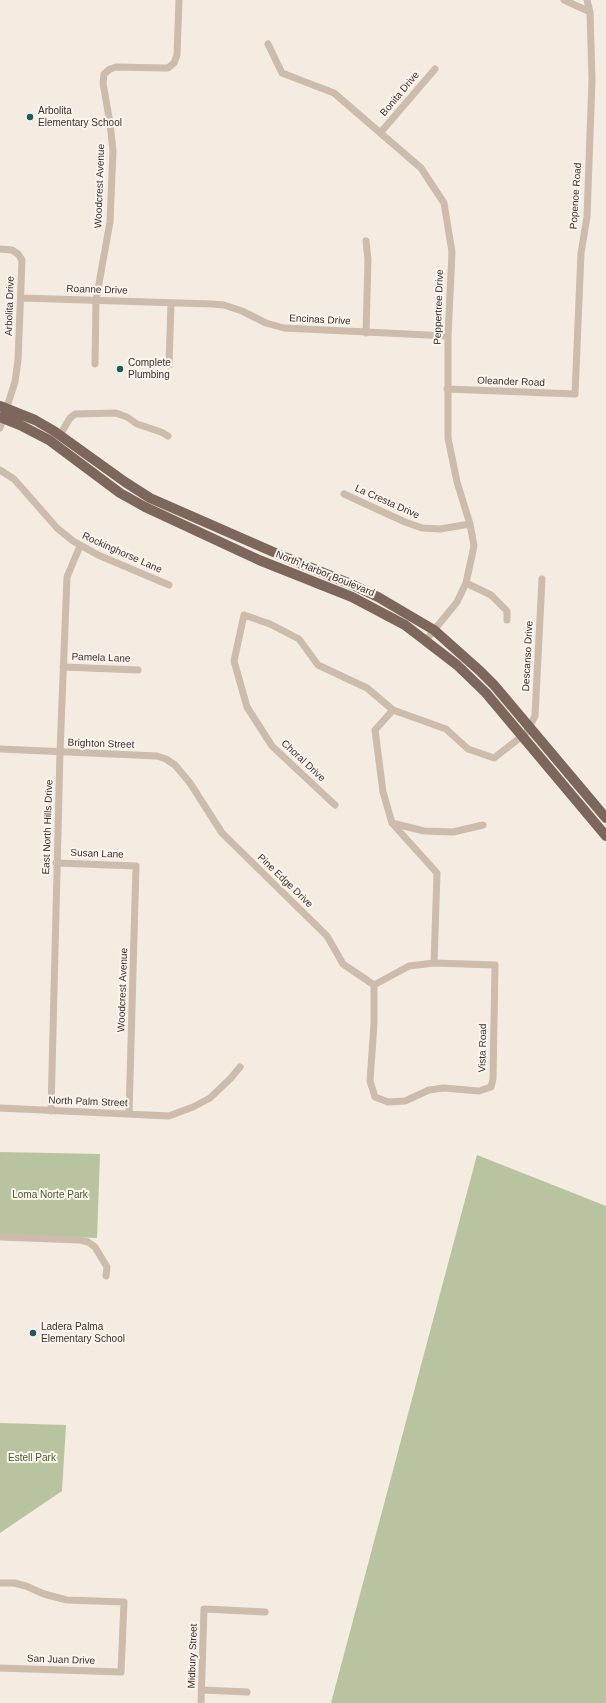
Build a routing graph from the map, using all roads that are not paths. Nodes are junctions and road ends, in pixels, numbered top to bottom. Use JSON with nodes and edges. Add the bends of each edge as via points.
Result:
{"nodes":[{"id":1,"x":179,"y":0,"type":"edge"},
{"id":2,"x":564,"y":0,"type":"edge"},
{"id":3,"x":587,"y":0,"type":"edge"},
{"id":4,"x":590,"y":12,"type":"junction"},
{"id":5,"x":268,"y":44,"type":"dead end"},
{"id":6,"x":435,"y":69,"type":"dead end"},
{"id":7,"x":382,"y":132,"type":"junction"},
{"id":8,"x":366,"y":241,"type":"dead end"},
{"id":9,"x":0,"y":249,"type":"edge"},
{"id":10,"x":22,"y":298,"type":"junction"},
{"id":11,"x":96,"y":300,"type":"junction"},
{"id":12,"x":171,"y":303,"type":"junction"},
{"id":13,"x":366,"y":333,"type":"junction"},
{"id":14,"x":448,"y":336,"type":"junction"},
{"id":15,"x":95,"y":364,"type":"dead end"},
{"id":16,"x":169,"y":365,"type":"dead end"},
{"id":17,"x":447,"y":390,"type":"junction"},
{"id":18,"x":575,"y":394,"type":"joint"},
{"id":19,"x":4,"y":407,"type":"edge"},
{"id":20,"x":1,"y":421,"type":"edge"},
{"id":21,"x":60,"y":435,"type":"junction"},
{"id":22,"x":168,"y":436,"type":"dead end"},
{"id":23,"x":0,"y":470,"type":"edge"},
{"id":24,"x":344,"y":494,"type":"dead end"},
{"id":25,"x":470,"y":524,"type":"junction"},
{"id":26,"x":80,"y":546,"type":"junction"},
{"id":27,"x":542,"y":579,"type":"dead end"},
{"id":28,"x":466,"y":583,"type":"junction"},
{"id":29,"x":169,"y":585,"type":"dead end"},
{"id":30,"x":507,"y":620,"type":"dead end"},
{"id":31,"x":434,"y":630,"type":"junction"},
{"id":32,"x":426,"y":640,"type":"junction"},
{"id":33,"x":63,"y":667,"type":"junction"},
{"id":34,"x":138,"y":670,"type":"dead end"},
{"id":35,"x":393,"y":710,"type":"junction"},
{"id":36,"x":526,"y":732,"type":"junction"},
{"id":37,"x":0,"y":749,"type":"edge"},
{"id":38,"x":60,"y":752,"type":"junction"},
{"id":39,"x":190,"y":783,"type":"joint"},
{"id":40,"x":335,"y":805,"type":"dead end"},
{"id":41,"x":606,"y":818,"type":"edge"},
{"id":42,"x":392,"y":823,"type":"junction"},
{"id":43,"x":482,"y":825,"type":"dead end"},
{"id":44,"x":606,"y":836,"type":"edge"},
{"id":45,"x":56,"y":863,"type":"junction"},
{"id":46,"x":136,"y":866,"type":"joint"},
{"id":47,"x":434,"y":963,"type":"junction"},
{"id":48,"x":374,"y":985,"type":"junction"},
{"id":49,"x":240,"y":1067,"type":"dead end"},
{"id":50,"x":0,"y":1108,"type":"edge"},
{"id":51,"x":51,"y":1111,"type":"junction"},
{"id":52,"x":129,"y":1114,"type":"junction"},
{"id":53,"x":0,"y":1237,"type":"edge"},
{"id":54,"x":106,"y":1276,"type":"dead end"},
{"id":55,"x":0,"y":1583,"type":"edge"},
{"id":56,"x":265,"y":1612,"type":"dead end"},
{"id":57,"x":0,"y":1668,"type":"edge"},
{"id":58,"x":202,"y":1690,"type":"junction"},
{"id":59,"x":248,"y":1692,"type":"dead end"},
{"id":60,"x":201,"y":1703,"type":"edge"}],
"edges":[{"from":1,"to":11,"type":"street","name":"Woodcrest Avenue","via":[[177,55],[174,63],[168,68],[116,67],[104,74],[102,83],[110,124],[112,167],[108,237]]},
{"from":2,"to":4,"type":"street"},
{"from":3,"to":4,"type":"street","name":"Popenoe Road"},
{"from":4,"to":18,"type":"street","name":"Popenoe Road","via":[[592,80],[587,216],[581,253]]},
{"from":5,"to":7,"type":"street","name":"Peppertree Drive","via":[[282,73],[334,93]]},
{"from":6,"to":7,"type":"street","name":"Bonita Drive"},
{"from":7,"to":14,"type":"street","name":"Peppertree Drive","via":[[421,168],[444,203],[452,252]]},
{"from":8,"to":13,"type":"street"},
{"from":9,"to":10,"type":"street","name":"Arbolita Drive","via":[[12,250],[22,260]]},
{"from":10,"to":11,"type":"street","name":"Roanne Drive"},
{"from":10,"to":19,"type":"street","name":"Arbolita Drive","via":[[15,382]]},
{"from":11,"to":12,"type":"street","name":"Roanne Drive"},
{"from":11,"to":15,"type":"street","name":"Woodcrest Avenue"},
{"from":12,"to":13,"type":"street","name":"Encinas Drive","via":[[224,305],[284,328]]},
{"from":12,"to":16,"type":"street"},
{"from":13,"to":14,"type":"street","name":"Encinas Drive"},
{"from":14,"to":17,"type":"street","name":"Peppertree Drive"},
{"from":17,"to":18,"type":"street","name":"Oleander Road"},
{"from":17,"to":25,"type":"street","name":"Peppertree Drive","via":[[448,438],[457,482]]},
{"from":19,"to":20,"type":"street","name":"Arbolita Drive"},
{"from":19,"to":21,"type":"main road","name":"North Harbor Boulevard","via":[[35,420]]},
{"from":20,"to":32,"type":"main road","name":"North Harbor Boulevard","via":[[20,425],[49,440],[120,493],[145,507],[259,560],[359,600],[405,625]]},
{"from":21,"to":22,"type":"street","via":[[75,414],[116,413]]},
{"from":21,"to":31,"type":"main road","name":"North Harbor Boulevard","via":[[150,498],[353,585]]},
{"from":23,"to":26,"type":"street","name":"Rockinghorse Lane","via":[[14,479],[57,528]]},
{"from":24,"to":25,"type":"street","name":"La Cresta Drive","via":[[422,528],[440,529]]},
{"from":25,"to":28,"type":"street","name":"Peppertree Drive","via":[[474,546]]},
{"from":26,"to":29,"type":"street","name":"Rockinghorse Lane"},
{"from":26,"to":33,"type":"street","name":"East North Hills Drive","via":[[67,577]]},
{"from":27,"to":36,"type":"street","name":"Descanso Drive","via":[[535,716]]},
{"from":28,"to":30,"type":"street","via":[[491,595],[507,610]]},
{"from":28,"to":31,"type":"street","name":"Peppertree Drive","via":[[457,602]]},
{"from":31,"to":32,"type":"street","name":"Peppertree Drive"},
{"from":31,"to":36,"type":"main road","name":"North Harbor Boulevard","via":[[480,671]]},
{"from":32,"to":36,"type":"main road","name":"North Harbor Boulevard","via":[[457,665]]},
{"from":33,"to":34,"type":"street","name":"Pamela Lane"},
{"from":33,"to":38,"type":"street","name":"East North Hills Drive"},
{"from":35,"to":36,"type":"street","via":[[446,729],[468,750],[494,758]]},
{"from":35,"to":40,"type":"street","name":"Choral Drive","via":[[367,688],[318,665],[299,640],[270,624],[244,615],[234,661],[248,707],[272,746]]},
{"from":35,"to":42,"type":"street","via":[[375,730],[383,792]]},
{"from":36,"to":41,"type":"main road","name":"North Harbor Boulevard"},
{"from":36,"to":44,"type":"main road","name":"North Harbor Boulevard"},
{"from":37,"to":38,"type":"street","name":"Brighton Street"},
{"from":38,"to":39,"type":"street","name":"Brighton Street","via":[[157,756],[176,765]]},
{"from":38,"to":45,"type":"street","name":"East North Hills Drive"},
{"from":39,"to":48,"type":"street","name":"Pine Edge Drive","via":[[222,833],[327,936],[343,964]]},
{"from":42,"to":43,"type":"street","via":[[424,831],[453,832]]},
{"from":42,"to":47,"type":"street","via":[[437,873]]},
{"from":45,"to":46,"type":"street","name":"Susan Lane"},
{"from":45,"to":51,"type":"street","name":"East North Hills Drive"},
{"from":46,"to":52,"type":"street","name":"Woodcrest Avenue"},
{"from":47,"to":48,"type":"street","name":"Vista Road","via":[[408,966]]},
{"from":47,"to":48,"type":"street","name":"Vista Road","via":[[495,965],[491,1087],[479,1091],[444,1088],[429,1090],[405,1101],[388,1102],[375,1098],[370,1081]]},
{"from":49,"to":52,"type":"street","name":"North Palm Street","via":[[210,1098],[193,1108],[169,1116]]},
{"from":50,"to":51,"type":"street","name":"North Palm Street"},
{"from":51,"to":52,"type":"street","name":"North Palm Street"},
{"from":53,"to":54,"type":"street","via":[[88,1242],[95,1247],[107,1267]]},
{"from":55,"to":57,"type":"street","name":"San Juan Drive","via":[[14,1583],[68,1600],[124,1602],[120,1672]]},
{"from":56,"to":58,"type":"street","name":"Midbury Street","via":[[204,1609]]},
{"from":58,"to":59,"type":"street"},
{"from":58,"to":60,"type":"street","name":"Midbury Street"}]}
